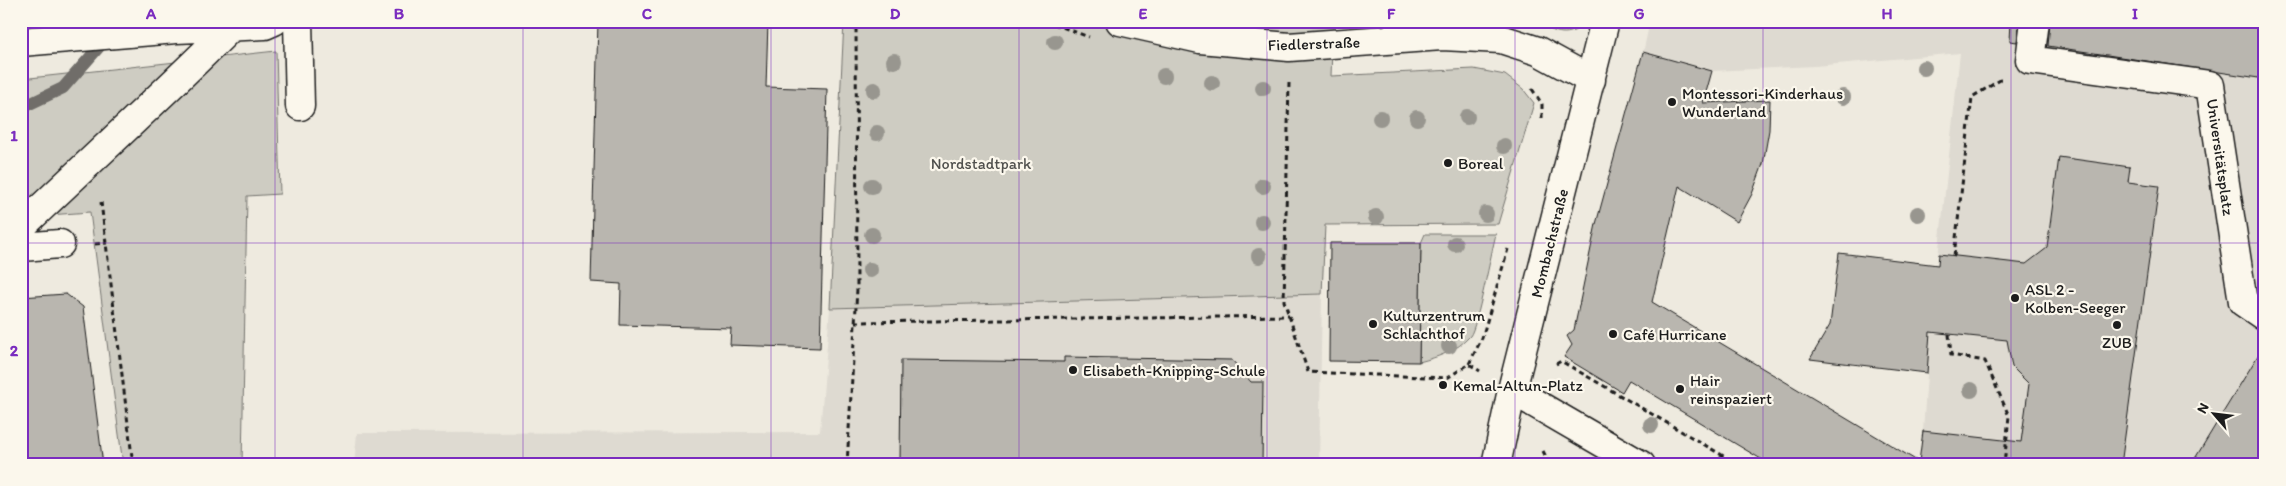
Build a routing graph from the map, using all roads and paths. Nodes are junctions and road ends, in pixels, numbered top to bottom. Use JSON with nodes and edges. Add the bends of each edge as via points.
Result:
{"nodes":[{"id":1,"x":274,"y":21,"type":"edge"},
{"id":2,"x":298,"y":21,"type":"edge"},
{"id":3,"x":856,"y":21,"type":"edge"},
{"id":4,"x":1046,"y":21,"type":"edge"},
{"id":5,"x":1120,"y":21,"type":"edge"},
{"id":6,"x":1605,"y":21,"type":"edge"},
{"id":7,"x":2035,"y":21,"type":"edge"},
{"id":8,"x":231,"y":27,"type":"junction"},
{"id":9,"x":27,"y":35,"type":"edge"},
{"id":10,"x":1094,"y":39,"type":"dead end"},
{"id":11,"x":1289,"y":47,"type":"junction"},
{"id":12,"x":1591,"y":80,"type":"junction"},
{"id":13,"x":1529,"y":84,"type":"dead end"},
{"id":14,"x":1972,"y":97,"type":"dead end"},
{"id":15,"x":300,"y":106,"type":"dead end"},
{"id":16,"x":1542,"y":124,"type":"dead end"},
{"id":17,"x":103,"y":194,"type":"dead end"},
{"id":18,"x":21,"y":227,"type":"edge"},
{"id":19,"x":60,"y":244,"type":"dead end"},
{"id":20,"x":1509,"y":245,"type":"dead end"},
{"id":21,"x":21,"y":247,"type":"edge"},
{"id":22,"x":1954,"y":256,"type":"dead end"},
{"id":23,"x":1289,"y":316,"type":"junction"},
{"id":24,"x":2265,"y":317,"type":"edge"},
{"id":25,"x":855,"y":322,"type":"junction"},
{"id":26,"x":1948,"y":334,"type":"dead end"},
{"id":27,"x":1469,"y":364,"type":"junction"},
{"id":28,"x":1512,"y":390,"type":"junction"},
{"id":29,"x":133,"y":465,"type":"edge"},
{"id":30,"x":847,"y":465,"type":"edge"},
{"id":31,"x":1496,"y":465,"type":"edge"},
{"id":32,"x":1641,"y":465,"type":"edge"},
{"id":33,"x":1739,"y":465,"type":"edge"},
{"id":34,"x":2004,"y":465,"type":"edge"}],
"edges":[{"from":1,"to":8,"type":"street","via":[[265,25]]},
{"from":2,"to":15,"type":"street"},
{"from":3,"to":25,"type":"path"},
{"from":4,"to":10,"type":"path"},
{"from":5,"to":11,"type":"street","name":"Fiedlerstraße","via":[[1200,39]]},
{"from":6,"to":12,"type":"street","name":"Mombachstraße"},
{"from":7,"to":24,"type":"street","name":"Universitätsplatz","via":[[2030,60],[2210,85],[2243,302]]},
{"from":8,"to":9,"type":"street","via":[[66,38]]},
{"from":8,"to":18,"type":"street"},
{"from":11,"to":12,"type":"street","name":"Fiedlerstraße","via":[[1442,36],[1501,39],[1538,51]]},
{"from":11,"to":23,"type":"path","via":[[1284,301]]},
{"from":12,"to":28,"type":"street","name":"Mombachstraße"},
{"from":13,"to":16,"type":"path","via":[[1542,104]]},
{"from":14,"to":22,"type":"path"},
{"from":17,"to":29,"type":"path","via":[[101,202]]},
{"from":19,"to":21,"type":"street"},
{"from":20,"to":27,"type":"path","via":[[1482,338]]},
{"from":23,"to":25,"type":"path"},
{"from":23,"to":27,"type":"path","via":[[1308,372],[1447,378]]},
{"from":25,"to":30,"type":"path"},
{"from":26,"to":34,"type":"path","via":[[1951,355],[1985,361],[2009,416]]},
{"from":27,"to":28,"type":"path"},
{"from":28,"to":31,"type":"street","name":"Mombachstraße"},
{"from":28,"to":32,"type":"street"},
{"from":28,"to":33,"type":"path","via":[[1561,361]]}]}
